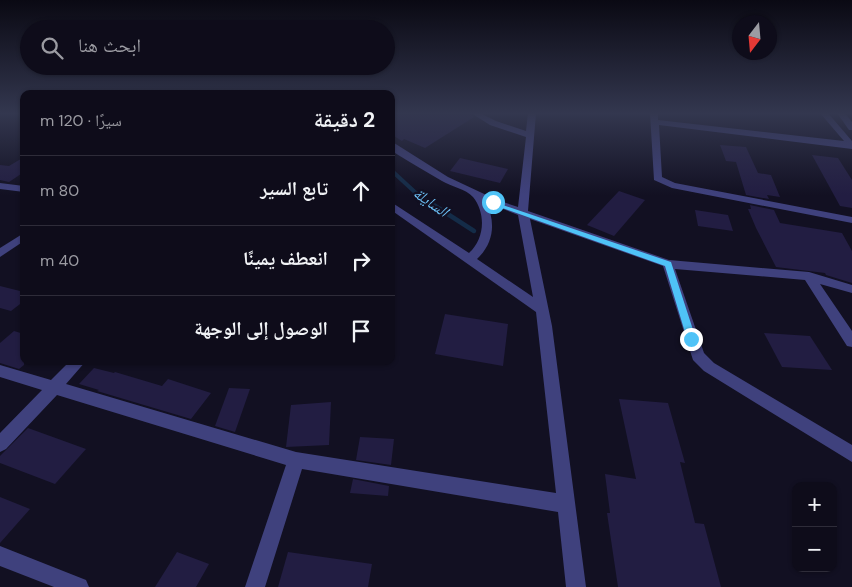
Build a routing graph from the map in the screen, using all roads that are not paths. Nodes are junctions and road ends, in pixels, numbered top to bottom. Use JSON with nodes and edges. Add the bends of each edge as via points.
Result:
{"nodes":[{"id":1,"x":529,"y":140,"type":"edge"},
{"id":2,"x":656,"y":140,"type":"edge"},
{"id":3,"x":813,"y":140,"type":"edge"},
{"id":4,"x":852,"y":145,"type":"edge"},
{"id":5,"x":395,"y":148,"type":"edge"},
{"id":6,"x":0,"y":186,"type":"edge"},
{"id":7,"x":20,"y":188,"type":"edge"},
{"id":8,"x":476,"y":194,"type":"junction"},
{"id":9,"x":395,"y":208,"type":"edge"},
{"id":10,"x":523,"y":212,"type":"junction"},
{"id":11,"x":852,"y":220,"type":"edge"},
{"id":12,"x":20,"y":239,"type":"edge"},
{"id":13,"x":0,"y":254,"type":"edge"},
{"id":14,"x":469,"y":259,"type":"junction"},
{"id":15,"x":668,"y":264,"type":"junction"},
{"id":16,"x":809,"y":276,"type":"junction"},
{"id":17,"x":852,"y":289,"type":"edge"},
{"id":18,"x":541,"y":308,"type":"junction"},
{"id":19,"x":852,"y":342,"type":"edge"},
{"id":20,"x":75,"y":365,"type":"edge"},
{"id":21,"x":0,"y":371,"type":"edge"},
{"id":22,"x":53,"y":387,"type":"junction"},
{"id":23,"x":0,"y":444,"type":"edge"},
{"id":24,"x":852,"y":454,"type":"edge"},
{"id":25,"x":296,"y":460,"type":"junction"},
{"id":26,"x":566,"y":504,"type":"junction"},
{"id":27,"x":0,"y":556,"type":"edge"},
{"id":28,"x":79,"y":587,"type":"edge"},
{"id":29,"x":255,"y":587,"type":"edge"},
{"id":30,"x":576,"y":587,"type":"edge"}],
"edges":[{"from":1,"to":10,"type":"street"},
{"from":2,"to":11,"type":"street","via":[[657,178],[672,184]]},
{"from":3,"to":4,"type":"street"},
{"from":5,"to":8,"type":"street"},
{"from":6,"to":7,"type":"street"},
{"from":8,"to":10,"type":"street"},
{"from":8,"to":14,"type":"street","via":[[489,224],[477,254]]},
{"from":9,"to":14,"type":"street"},
{"from":10,"to":15,"type":"street"},
{"from":10,"to":18,"type":"street"},
{"from":12,"to":13,"type":"street"},
{"from":14,"to":18,"type":"street"},
{"from":15,"to":16,"type":"street"},
{"from":15,"to":24,"type":"street","via":[[698,356],[710,367]]},
{"from":16,"to":17,"type":"street"},
{"from":16,"to":19,"type":"street"},
{"from":18,"to":26,"type":"street"},
{"from":20,"to":22,"type":"street"},
{"from":21,"to":22,"type":"street"},
{"from":22,"to":23,"type":"street"},
{"from":22,"to":25,"type":"street"},
{"from":25,"to":26,"type":"street"},
{"from":25,"to":29,"type":"street"},
{"from":26,"to":30,"type":"street"},
{"from":27,"to":28,"type":"street"}]}
